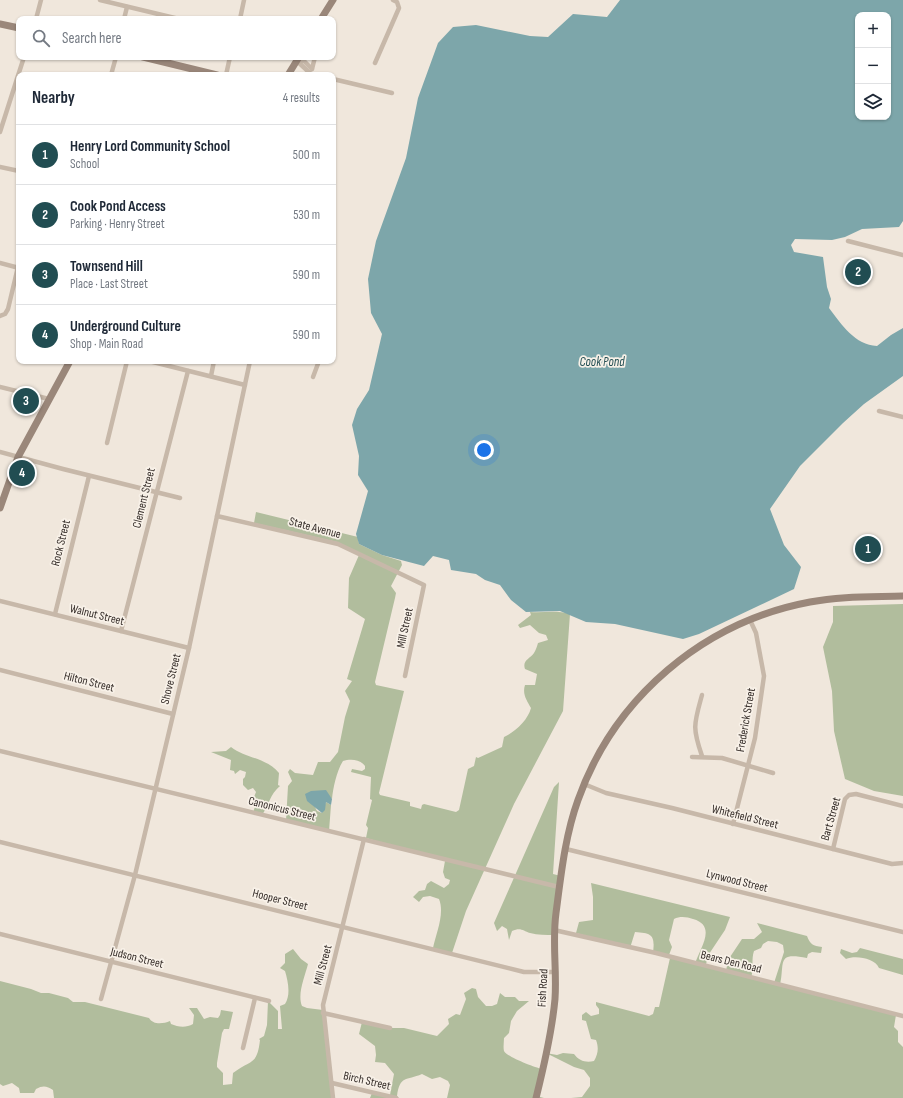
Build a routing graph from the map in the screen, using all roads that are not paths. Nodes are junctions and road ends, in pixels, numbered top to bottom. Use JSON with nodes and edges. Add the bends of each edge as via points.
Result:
{"nodes":[{"id":1,"x":41,"y":0,"type":"edge"},
{"id":2,"x":100,"y":0,"type":"edge"},
{"id":3,"x":244,"y":0,"type":"edge"},
{"id":4,"x":333,"y":0,"type":"edge"},
{"id":5,"x":395,"y":1,"type":"edge"},
{"id":6,"x":127,"y":7,"type":"junction"},
{"id":7,"x":37,"y":16,"type":"edge"},
{"id":8,"x":125,"y":16,"type":"edge"},
{"id":9,"x":166,"y":16,"type":"edge"},
{"id":10,"x":241,"y":16,"type":"edge"},
{"id":11,"x":324,"y":16,"type":"edge"},
{"id":12,"x":0,"y":24,"type":"edge"},
{"id":13,"x":16,"y":27,"type":"edge"},
{"id":14,"x":23,"y":60,"type":"edge"},
{"id":15,"x":115,"y":60,"type":"edge"},
{"id":16,"x":155,"y":60,"type":"edge"},
{"id":17,"x":229,"y":60,"type":"edge"},
{"id":18,"x":297,"y":60,"type":"edge"},
{"id":19,"x":299,"y":60,"type":"edge"},
{"id":20,"x":301,"y":60,"type":"edge"},
{"id":21,"x":314,"y":60,"type":"edge"},
{"id":22,"x":375,"y":63,"type":"dead end"},
{"id":23,"x":312,"y":69,"type":"junction"},
{"id":24,"x":20,"y":72,"type":"edge"},
{"id":25,"x":112,"y":72,"type":"edge"},
{"id":26,"x":205,"y":72,"type":"edge"},
{"id":27,"x":227,"y":72,"type":"edge"},
{"id":28,"x":290,"y":72,"type":"edge"},
{"id":29,"x":309,"y":72,"type":"edge"},
{"id":30,"x":312,"y":72,"type":"edge"},
{"id":31,"x":336,"y":80,"type":"edge"},
{"id":32,"x":16,"y":85,"type":"edge"},
{"id":33,"x":392,"y":93,"type":"dead end"},
{"id":34,"x":0,"y":132,"type":"edge"},
{"id":35,"x":0,"y":167,"type":"edge"},
{"id":36,"x":16,"y":171,"type":"edge"},
{"id":37,"x":848,"y":241,"type":"dead end"},
{"id":38,"x":903,"y":255,"type":"edge"},
{"id":39,"x":0,"y":263,"type":"edge"},
{"id":40,"x":16,"y":267,"type":"edge"},
{"id":41,"x":16,"y":279,"type":"edge"},
{"id":42,"x":0,"y":316,"type":"edge"},
{"id":43,"x":68,"y":364,"type":"edge"},
{"id":44,"x":126,"y":364,"type":"edge"},
{"id":45,"x":161,"y":364,"type":"edge"},
{"id":46,"x":213,"y":364,"type":"edge"},
{"id":47,"x":249,"y":364,"type":"edge"},
{"id":48,"x":318,"y":364,"type":"edge"},
{"id":49,"x":188,"y":371,"type":"junction"},
{"id":50,"x":211,"y":376,"type":"junction"},
{"id":51,"x":313,"y":377,"type":"dead end"},
{"id":52,"x":245,"y":385,"type":"junction"},
{"id":53,"x":0,"y":387,"type":"edge"},
{"id":54,"x":49,"y":400,"type":"junction"},
{"id":55,"x":879,"y":411,"type":"dead end"},
{"id":56,"x":903,"y":417,"type":"edge"},
{"id":57,"x":107,"y":443,"type":"dead end"},
{"id":58,"x":0,"y":452,"type":"edge"},
{"id":59,"x":18,"y":457,"type":"junction"},
{"id":60,"x":89,"y":476,"type":"junction"},
{"id":61,"x":156,"y":492,"type":"junction"},
{"id":62,"x":180,"y":498,"type":"dead end"},
{"id":63,"x":0,"y":508,"type":"edge"},
{"id":64,"x":217,"y":516,"type":"junction"},
{"id":65,"x":424,"y":585,"type":"joint"},
{"id":66,"x":903,"y":596,"type":"edge"},
{"id":67,"x":0,"y":601,"type":"edge"},
{"id":68,"x":55,"y":614,"type":"junction"},
{"id":69,"x":750,"y":620,"type":"junction"},
{"id":70,"x":121,"y":631,"type":"junction"},
{"id":71,"x":189,"y":648,"type":"junction"},
{"id":72,"x":0,"y":670,"type":"edge"},
{"id":73,"x":405,"y":676,"type":"dead end"},
{"id":74,"x":702,"y":695,"type":"dead end"},
{"id":75,"x":173,"y":714,"type":"junction"},
{"id":76,"x":0,"y":750,"type":"edge"},
{"id":77,"x":702,"y":756,"type":"junction"},
{"id":78,"x":692,"y":757,"type":"dead end"},
{"id":79,"x":748,"y":765,"type":"junction"},
{"id":80,"x":773,"y":772,"type":"dead end"},
{"id":81,"x":584,"y":784,"type":"junction"},
{"id":82,"x":155,"y":788,"type":"junction"},
{"id":83,"x":903,"y":806,"type":"edge"},
{"id":84,"x":733,"y":824,"type":"junction"},
{"id":85,"x":364,"y":839,"type":"junction"},
{"id":86,"x":0,"y":842,"type":"edge"},
{"id":87,"x":566,"y":849,"type":"junction"},
{"id":88,"x":833,"y":849,"type":"junction"},
{"id":89,"x":903,"y":863,"type":"edge"},
{"id":90,"x":135,"y":875,"type":"junction"},
{"id":91,"x":559,"y":887,"type":"junction"},
{"id":92,"x":344,"y":926,"type":"junction"},
{"id":93,"x":554,"y":930,"type":"junction"},
{"id":94,"x":903,"y":932,"type":"edge"},
{"id":95,"x":0,"y":934,"type":"edge"},
{"id":96,"x":112,"y":963,"type":"junction"},
{"id":97,"x":556,"y":972,"type":"junction"},
{"id":98,"x":255,"y":998,"type":"junction"},
{"id":99,"x":102,"y":999,"type":"dead end"},
{"id":100,"x":268,"y":1001,"type":"dead end"},
{"id":101,"x":323,"y":1013,"type":"junction"},
{"id":102,"x":903,"y":1016,"type":"edge"},
{"id":103,"x":390,"y":1028,"type":"dead end"},
{"id":104,"x":243,"y":1048,"type":"dead end"},
{"id":105,"x":332,"y":1083,"type":"junction"},
{"id":106,"x":333,"y":1098,"type":"edge"},
{"id":107,"x":396,"y":1098,"type":"edge"},
{"id":108,"x":536,"y":1098,"type":"edge"}],
"edges":[{"from":1,"to":7,"type":"street"},
{"from":2,"to":6,"type":"street"},
{"from":3,"to":10,"type":"street"},
{"from":4,"to":11,"type":"main road"},
{"from":5,"to":22,"type":"street","via":[[399,8]]},
{"from":6,"to":8,"type":"street"},
{"from":6,"to":9,"type":"street"},
{"from":12,"to":13,"type":"main road"},
{"from":14,"to":24,"type":"street"},
{"from":15,"to":25,"type":"street"},
{"from":16,"to":26,"type":"main road"},
{"from":17,"to":27,"type":"street"},
{"from":18,"to":28,"type":"main road"},
{"from":19,"to":29,"type":"street"},
{"from":20,"to":23,"type":"street"},
{"from":21,"to":23,"type":"street"},
{"from":23,"to":30,"type":"street"},
{"from":31,"to":33,"type":"street"},
{"from":32,"to":34,"type":"street"},
{"from":35,"to":36,"type":"street"},
{"from":37,"to":38,"type":"street"},
{"from":39,"to":40,"type":"street"},
{"from":41,"to":42,"type":"street","via":[[8,309]]},
{"from":43,"to":54,"type":"main road"},
{"from":44,"to":57,"type":"street"},
{"from":45,"to":49,"type":"street"},
{"from":46,"to":50,"type":"street"},
{"from":47,"to":52,"type":"street","name":"Shove Street"},
{"from":48,"to":51,"type":"street"},
{"from":49,"to":50,"type":"street"},
{"from":49,"to":61,"type":"street","name":"Clement Street"},
{"from":50,"to":52,"type":"street"},
{"from":52,"to":64,"type":"street","name":"Shove Street"},
{"from":53,"to":54,"type":"street"},
{"from":54,"to":59,"type":"main road"},
{"from":55,"to":56,"type":"street"},
{"from":58,"to":59,"type":"street"},
{"from":59,"to":60,"type":"street"},
{"from":59,"to":63,"type":"main road"},
{"from":60,"to":61,"type":"street"},
{"from":60,"to":68,"type":"street","name":"Rock Street"},
{"from":61,"to":62,"type":"street"},
{"from":61,"to":70,"type":"street","name":"Clement Street"},
{"from":64,"to":65,"type":"street","name":"State Avenue","via":[[338,544]]},
{"from":64,"to":71,"type":"street","name":"Shove Street"},
{"from":65,"to":73,"type":"street","name":"Mill Street"},
{"from":66,"to":69,"type":"main road","name":"Fish Road","via":[[817,601],[783,608]]},
{"from":67,"to":68,"type":"street","name":"Walnut Street"},
{"from":68,"to":70,"type":"street","name":"Walnut Street"},
{"from":69,"to":79,"type":"street","name":"Frederick Street","via":[[756,633],[764,673],[755,738]]},
{"from":69,"to":81,"type":"main road","name":"Fish Road","via":[[698,646],[648,687],[612,732]]},
{"from":70,"to":71,"type":"street","name":"Walnut Street"},
{"from":71,"to":75,"type":"street","name":"Shove Street"},
{"from":72,"to":75,"type":"street","name":"Hilton Street"},
{"from":74,"to":77,"type":"street","via":[[694,726]]},
{"from":75,"to":82,"type":"street","name":"Shove Street"},
{"from":76,"to":82,"type":"street","name":"Canonicus Street"},
{"from":77,"to":78,"type":"street"},
{"from":77,"to":79,"type":"street"},
{"from":79,"to":80,"type":"street"},
{"from":79,"to":84,"type":"street","name":"Frederick Street"},
{"from":81,"to":84,"type":"street","name":"Whitefield Street","via":[[606,793]]},
{"from":81,"to":87,"type":"main road","name":"Fish Road"},
{"from":82,"to":85,"type":"street","name":"Canonicus Street"},
{"from":82,"to":90,"type":"street","name":"Shove Street"},
{"from":83,"to":88,"type":"street","name":"Bart Street","via":[[849,794]]},
{"from":84,"to":88,"type":"street","name":"Whitefield Street"},
{"from":85,"to":91,"type":"street","name":"Canonicus Street"},
{"from":85,"to":92,"type":"street","name":"Mill Street"},
{"from":86,"to":90,"type":"street","name":"Hooper Street"},
{"from":87,"to":91,"type":"main road","name":"Fish Road"},
{"from":87,"to":94,"type":"street","name":"Lynwood Street"},
{"from":88,"to":89,"type":"street","name":"Whitefield Street","via":[[892,864]]},
{"from":90,"to":92,"type":"street","name":"Hooper Street"},
{"from":90,"to":96,"type":"street","name":"Shove Street"},
{"from":91,"to":93,"type":"main road","name":"Fish Road"},
{"from":92,"to":97,"type":"street","name":"Hooper Street","via":[[524,972]]},
{"from":92,"to":101,"type":"street","name":"Mill Street","via":[[325,996]]},
{"from":93,"to":97,"type":"main road","name":"Fish Road"},
{"from":93,"to":102,"type":"street","name":"Bears Den Road","via":[[656,953]]},
{"from":95,"to":96,"type":"street","name":"Judson Street"},
{"from":96,"to":98,"type":"street","name":"Judson Street"},
{"from":96,"to":99,"type":"street","name":"Shove Street"},
{"from":97,"to":108,"type":"main road","name":"Fish Road","via":[[550,1032]]},
{"from":98,"to":100,"type":"street","name":"Judson Street"},
{"from":98,"to":104,"type":"street"},
{"from":101,"to":103,"type":"street"},
{"from":101,"to":105,"type":"street","name":"Mill Street"},
{"from":105,"to":106,"type":"street","name":"Mill Street"},
{"from":105,"to":107,"type":"street","name":"Birch Street"}]}
